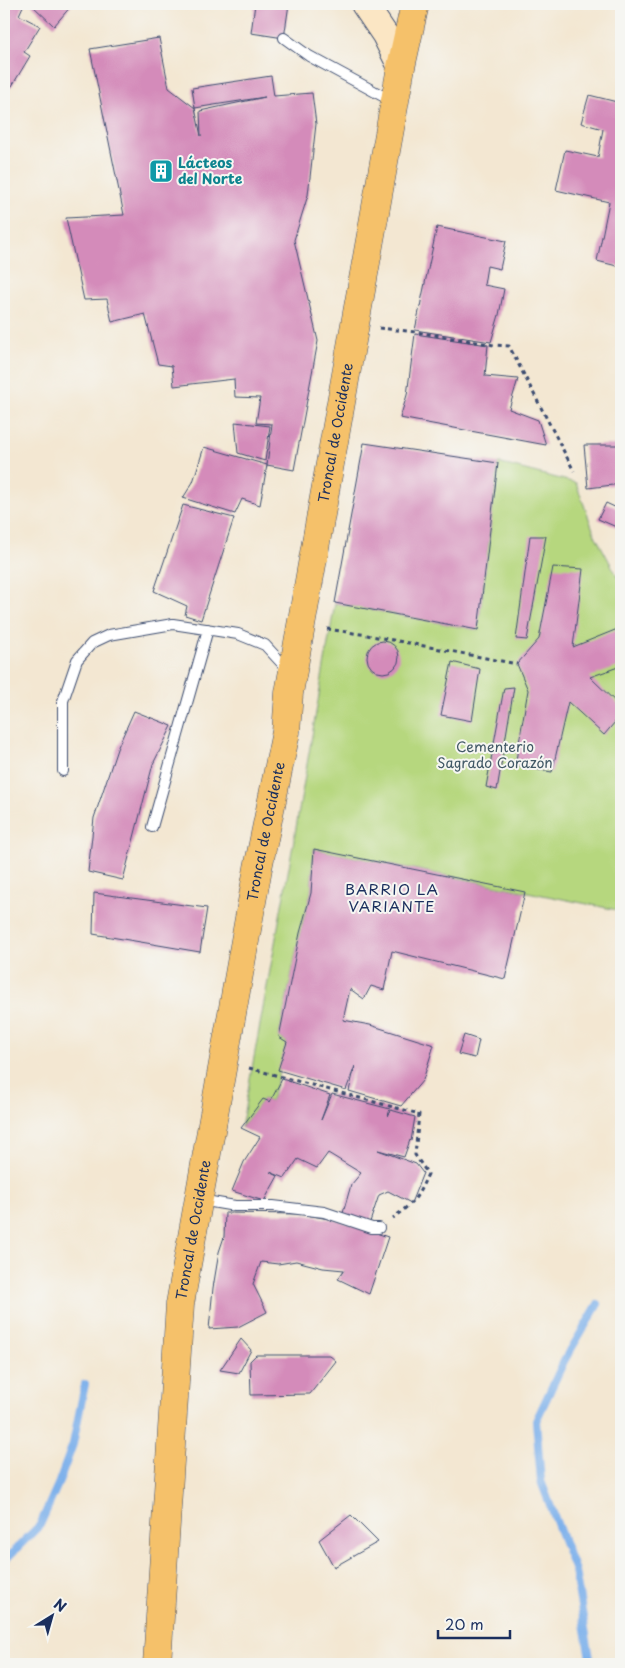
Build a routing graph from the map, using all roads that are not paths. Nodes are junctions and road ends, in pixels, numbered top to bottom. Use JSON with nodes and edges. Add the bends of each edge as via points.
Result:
{"nodes":[{"id":1,"x":364,"y":4,"type":"edge"},
{"id":2,"x":415,"y":4,"type":"edge"},
{"id":3,"x":284,"y":38,"type":"dead end"},
{"id":4,"x":401,"y":67,"type":"junction"},
{"id":5,"x":395,"y":103,"type":"junction"},
{"id":6,"x":208,"y":629,"type":"junction"},
{"id":7,"x":293,"y":675,"type":"junction"},
{"id":8,"x":63,"y":771,"type":"dead end"},
{"id":9,"x":152,"y":827,"type":"dead end"},
{"id":10,"x":199,"y":1200,"type":"junction"},
{"id":11,"x":379,"y":1228,"type":"road end"},
{"id":12,"x":157,"y":1664,"type":"edge"}],
"edges":[{"from":1,"to":4,"type":"main road"},
{"from":2,"to":4,"type":"main road","name":"Troncal de Occidente"},
{"from":3,"to":5,"type":"lane","via":[[309,56]]},
{"from":4,"to":5,"type":"main road","name":"Troncal de Occidente"},
{"from":5,"to":7,"type":"main road","name":"Troncal de Occidente"},
{"from":6,"to":7,"type":"lane","via":[[238,634],[265,645]]},
{"from":6,"to":8,"type":"lane","via":[[173,624],[109,635],[92,643],[77,660],[63,700]]},
{"from":6,"to":9,"type":"lane"},
{"from":7,"to":10,"type":"main road","name":"Troncal de Occidente","via":[[286,732],[258,868]]},
{"from":10,"to":11,"type":"lane","via":[[235,1206],[273,1206],[324,1212]]},
{"from":10,"to":12,"type":"main road","name":"Troncal de Occidente","via":[[180,1304]]}]}
